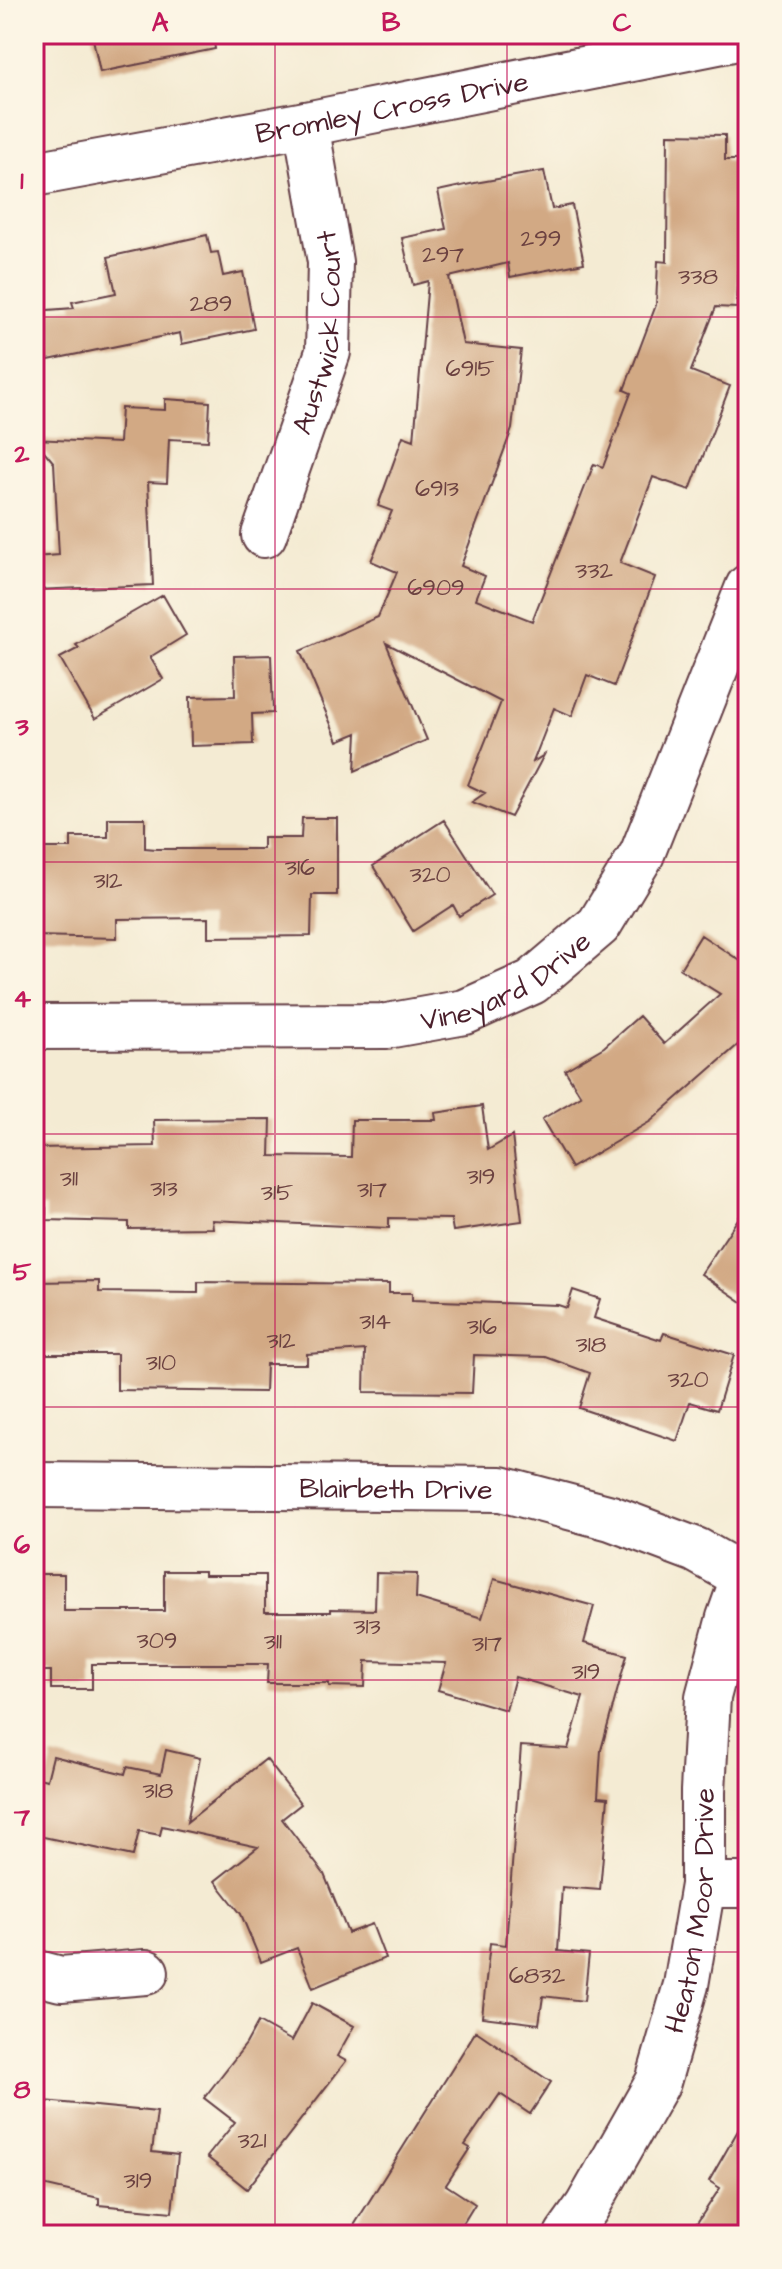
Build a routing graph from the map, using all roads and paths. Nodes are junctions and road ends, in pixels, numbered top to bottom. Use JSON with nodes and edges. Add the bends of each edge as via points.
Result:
{"nodes":[{"id":1,"x":748,"y":36,"type":"edge"},
{"id":2,"x":306,"y":124,"type":"junction"},
{"id":3,"x":34,"y":174,"type":"edge"},
{"id":4,"x":264,"y":535,"type":"dead end"},
{"id":5,"x":748,"y":587,"type":"edge"},
{"id":6,"x":34,"y":1027,"type":"edge"},
{"id":7,"x":34,"y":1485,"type":"edge"},
{"id":8,"x":745,"y":1570,"type":"edge"},
{"id":9,"x":703,"y":1885,"type":"junction"},
{"id":10,"x":748,"y":1885,"type":"edge"},
{"id":11,"x":34,"y":1972,"type":"edge"},
{"id":12,"x":146,"y":1972,"type":"dead end"},
{"id":13,"x":567,"y":2235,"type":"edge"}],
"edges":[{"from":1,"to":2,"type":"street","name":"Bromley Cross Drive"},
{"from":2,"to":3,"type":"street","name":"Bromley Cross Drive"},
{"from":2,"to":4,"type":"street","name":"Austwick Court","via":[[330,262],[328,352]]},
{"from":5,"to":6,"type":"street","name":"Vineyard Drive","via":[[642,854],[599,925],[532,982],[465,1012],[387,1026]]},
{"from":7,"to":8,"type":"street","name":"Blairbeth Drive","via":[[501,1489],[611,1518]]},
{"from":8,"to":9,"type":"street","name":"Heaton Moor Drive","via":[[708,1697]]},
{"from":9,"to":10,"type":"street"},
{"from":9,"to":13,"type":"street","name":"Heaton Moor Drive","via":[[686,1985],[658,2082]]},
{"from":11,"to":12,"type":"street","via":[[61,1979]]}]}
